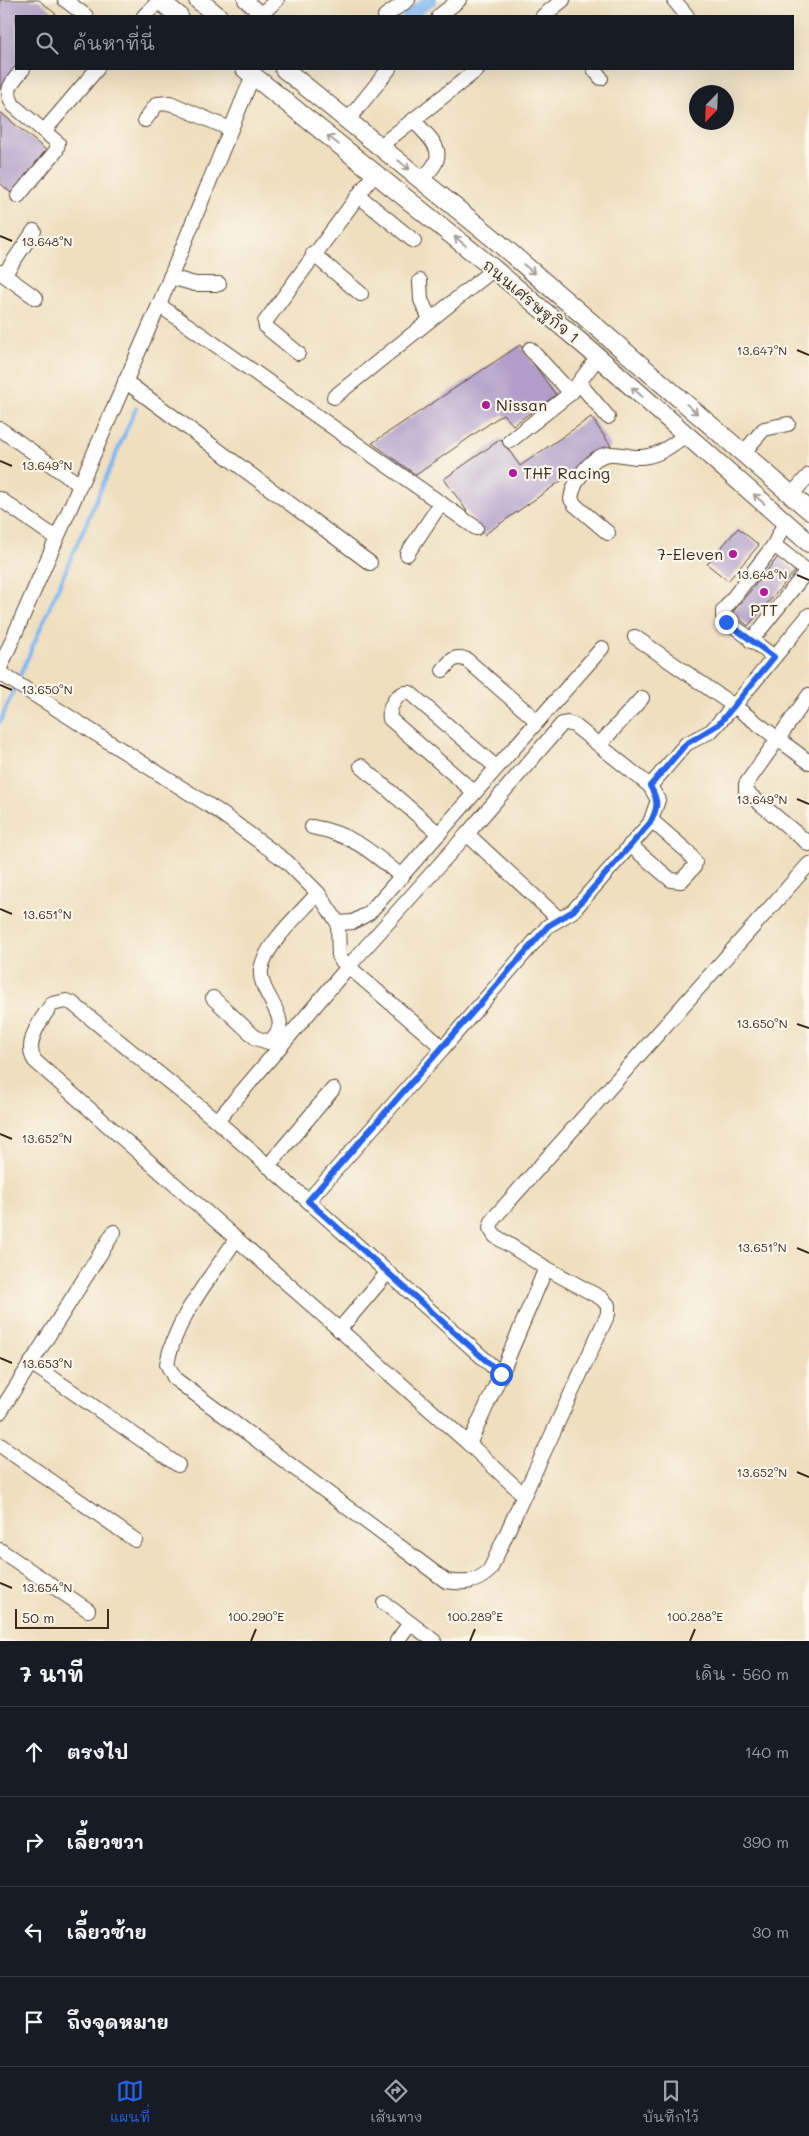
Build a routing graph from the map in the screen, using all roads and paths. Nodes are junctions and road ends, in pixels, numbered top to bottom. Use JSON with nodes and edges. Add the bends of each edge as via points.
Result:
{"nodes":[{"id":1,"x":159,"y":0,"type":"edge"},
{"id":2,"x":198,"y":0,"type":"edge"},
{"id":3,"x":245,"y":0,"type":"edge"},
{"id":4,"x":277,"y":0,"type":"edge"},
{"id":5,"x":408,"y":0,"type":"edge"},
{"id":6,"x":459,"y":0,"type":"edge"},
{"id":7,"x":563,"y":0,"type":"edge"},
{"id":8,"x":674,"y":0,"type":"edge"},
{"id":9,"x":68,"y":8,"type":"edge"},
{"id":10,"x":84,"y":15,"type":"edge"},
{"id":11,"x":145,"y":15,"type":"edge"},
{"id":12,"x":178,"y":15,"type":"edge"},
{"id":13,"x":217,"y":15,"type":"edge"},
{"id":14,"x":262,"y":15,"type":"edge"},
{"id":15,"x":386,"y":15,"type":"edge"},
{"id":16,"x":440,"y":15,"type":"edge"},
{"id":17,"x":548,"y":15,"type":"edge"},
{"id":18,"x":685,"y":15,"type":"edge"},
{"id":19,"x":22,"y":70,"type":"edge"},
{"id":20,"x":96,"y":70,"type":"edge"},
{"id":21,"x":285,"y":70,"type":"edge"},
{"id":22,"x":388,"y":70,"type":"edge"},
{"id":23,"x":477,"y":70,"type":"edge"},
{"id":24,"x":249,"y":72,"type":"edge"},
{"id":25,"x":145,"y":120,"type":"dead end"},
{"id":26,"x":348,"y":120,"type":"junction"},
{"id":27,"x":414,"y":121,"type":"junction"},
{"id":28,"x":230,"y":129,"type":"junction"},
{"id":29,"x":45,"y":130,"type":"junction"},
{"id":30,"x":380,"y":146,"type":"junction"},
{"id":31,"x":375,"y":173,"type":"junction"},
{"id":32,"x":421,"y":179,"type":"junction"},
{"id":33,"x":18,"y":196,"type":"dead end"},
{"id":34,"x":359,"y":196,"type":"junction"},
{"id":35,"x":34,"y":230,"type":"dead end"},
{"id":36,"x":493,"y":238,"type":"junction"},
{"id":37,"x":414,"y":241,"type":"dead end"},
{"id":38,"x":313,"y":254,"type":"junction"},
{"id":39,"x":478,"y":256,"type":"junction"},
{"id":40,"x":494,"y":269,"type":"junction"},
{"id":41,"x":2,"y":273,"type":"edge"},
{"id":42,"x":170,"y":277,"type":"junction"},
{"id":43,"x":420,"y":281,"type":"dead end"},
{"id":44,"x":219,"y":284,"type":"dead end"},
{"id":45,"x":361,"y":294,"type":"dead end"},
{"id":46,"x":36,"y":298,"type":"dead end"},
{"id":47,"x":159,"y":305,"type":"junction"},
{"id":48,"x":430,"y":319,"type":"junction"},
{"id":49,"x":530,"y":349,"type":"dead end"},
{"id":50,"x":298,"y":353,"type":"dead end"},
{"id":51,"x":598,"y":357,"type":"junction"},
{"id":52,"x":125,"y":381,"type":"junction"},
{"id":53,"x":575,"y":388,"type":"junction"},
{"id":54,"x":334,"y":397,"type":"dead end"},
{"id":55,"x":608,"y":417,"type":"dead end"},
{"id":56,"x":788,"y":424,"type":"dead end"},
{"id":57,"x":0,"y":429,"type":"edge"},
{"id":58,"x":686,"y":435,"type":"junction"},
{"id":59,"x":510,"y":441,"type":"dead end"},
{"id":60,"x":743,"y":453,"type":"junction"},
{"id":61,"x":809,"y":475,"type":"edge"},
{"id":62,"x":80,"y":485,"type":"junction"},
{"id":63,"x":792,"y":494,"type":"junction"},
{"id":64,"x":0,"y":499,"type":"edge"},
{"id":65,"x":441,"y":503,"type":"junction"},
{"id":66,"x":809,"y":510,"type":"edge"},
{"id":67,"x":785,"y":522,"type":"junction"},
{"id":68,"x":476,"y":528,"type":"dead end"},
{"id":69,"x":608,"y":533,"type":"dead end"},
{"id":70,"x":56,"y":538,"type":"junction"},
{"id":71,"x":809,"y":543,"type":"edge"},
{"id":72,"x":774,"y":545,"type":"junction"},
{"id":73,"x":407,"y":554,"type":"dead end"},
{"id":74,"x":370,"y":563,"type":"dead end"},
{"id":75,"x":808,"y":570,"type":"edge"},
{"id":76,"x":809,"y":615,"type":"edge"},
{"id":77,"x":635,"y":636,"type":"dead end"},
{"id":78,"x":751,"y":641,"type":"junction"},
{"id":79,"x":602,"y":648,"type":"dead end"},
{"id":80,"x":774,"y":657,"type":"junction"},
{"id":81,"x":0,"y":668,"type":"edge"},
{"id":82,"x":443,"y":670,"type":"dead end"},
{"id":83,"x":0,"y":673,"type":"edge"},
{"id":84,"x":809,"y":695,"type":"edge"},
{"id":85,"x":642,"y":698,"type":"dead end"},
{"id":86,"x":734,"y":706,"type":"junction"},
{"id":87,"x":537,"y":721,"type":"junction"},
{"id":88,"x":776,"y":738,"type":"junction"},
{"id":89,"x":600,"y":744,"type":"junction"},
{"id":90,"x":809,"y":762,"type":"edge"},
{"id":91,"x":361,"y":766,"type":"dead end"},
{"id":92,"x":496,"y":768,"type":"junction"},
{"id":93,"x":650,"y":786,"type":"junction"},
{"id":94,"x":474,"y":792,"type":"junction"},
{"id":95,"x":651,"y":820,"type":"junction"},
{"id":96,"x":312,"y":827,"type":"dead end"},
{"id":97,"x":439,"y":834,"type":"junction"},
{"id":98,"x":467,"y":834,"type":"junction"},
{"id":99,"x":809,"y":844,"type":"edge"},
{"id":100,"x":630,"y":845,"type":"junction"},
{"id":101,"x":809,"y":864,"type":"edge"},
{"id":102,"x":402,"y":877,"type":"junction"},
{"id":103,"x":318,"y":893,"type":"junction"},
{"id":104,"x":558,"y":918,"type":"junction"},
{"id":105,"x":338,"y":923,"type":"junction"},
{"id":106,"x":348,"y":967,"type":"junction"},
{"id":107,"x":213,"y":998,"type":"dead end"},
{"id":108,"x":443,"y":1048,"type":"junction"},
{"id":109,"x":333,"y":1089,"type":"dead end"},
{"id":110,"x":217,"y":1121,"type":"junction"},
{"id":111,"x":268,"y":1166,"type":"junction"},
{"id":112,"x":308,"y":1201,"type":"junction"},
{"id":113,"x":114,"y":1232,"type":"dead end"},
{"id":114,"x":236,"y":1239,"type":"junction"},
{"id":115,"x":546,"y":1268,"type":"junction"},
{"id":116,"x":388,"y":1272,"type":"junction"},
{"id":117,"x":339,"y":1330,"type":"junction"},
{"id":118,"x":31,"y":1363,"type":"junction"},
{"id":119,"x":501,"y":1374,"type":"junction"},
{"id":120,"x":0,"y":1412,"type":"edge"},
{"id":121,"x":469,"y":1444,"type":"junction"},
{"id":122,"x":0,"y":1445,"type":"edge"},
{"id":123,"x":178,"y":1465,"type":"dead end"},
{"id":124,"x":524,"y":1495,"type":"junction"},
{"id":125,"x":135,"y":1540,"type":"dead end"},
{"id":126,"x":0,"y":1550,"type":"edge"},
{"id":127,"x":384,"y":1604,"type":"dead end"},
{"id":128,"x":88,"y":1610,"type":"dead end"},
{"id":129,"x":410,"y":1623,"type":"junction"},
{"id":130,"x":397,"y":1641,"type":"edge"},
{"id":131,"x":434,"y":1641,"type":"edge"}],
"edges":[{"from":1,"to":11,"type":"street"},
{"from":1,"to":12,"type":"main road"},
{"from":2,"to":13,"type":"main road"},
{"from":3,"to":14,"type":"street"},
{"from":4,"to":14,"type":"street"},
{"from":5,"to":15,"type":"street"},
{"from":6,"to":16,"type":"street"},
{"from":7,"to":17,"type":"street"},
{"from":8,"to":18,"type":"street"},
{"from":9,"to":10,"type":"street"},
{"from":19,"to":29,"type":"street","via":[[10,85],[9,99]]},
{"from":20,"to":29,"type":"street"},
{"from":21,"to":26,"type":"main road","name":"ถนนเศรษฐกิจ 1"},
{"from":22,"to":26,"type":"street"},
{"from":23,"to":27,"type":"street"},
{"from":24,"to":28,"type":"street"},
{"from":31,"to":24,"type":"main road","name":"ถนนเศรษฐกิจ 1","one_way":true},
{"from":25,"to":28,"type":"street","via":[[157,104],[170,103]]},
{"from":26,"to":30,"type":"main road","name":"ถนนเศรษฐกิจ 1"},
{"from":27,"to":30,"type":"street"},
{"from":27,"to":32,"type":"street","via":[[438,151],[433,169]]},
{"from":28,"to":42,"type":"street"},
{"from":29,"to":33,"type":"street","via":[[58,143],[56,151]]},
{"from":30,"to":32,"type":"main road","name":"ถนนเศรษฐกิจ 1","one_way":true},
{"from":31,"to":34,"type":"street"},
{"from":39,"to":31,"type":"main road","name":"ถนนเศรษฐกิจ 1","one_way":true},
{"from":32,"to":36,"type":"main road","name":"ถนนเศรษฐกิจ 1"},
{"from":34,"to":37,"type":"street"},
{"from":34,"to":38,"type":"street"},
{"from":35,"to":41,"type":"street"},
{"from":36,"to":39,"type":"main road"},
{"from":36,"to":60,"type":"main road","name":"ถนนเศรษฐกิจ 1","one_way":true},
{"from":38,"to":45,"type":"street"},
{"from":38,"to":50,"type":"street","via":[[264,322]]},
{"from":39,"to":40,"type":"main road","name":"ถนนเศรษฐกิจ 1"},
{"from":40,"to":48,"type":"street"},
{"from":40,"to":51,"type":"main road","name":"ถนนเศรษฐกิจ 1"},
{"from":41,"to":46,"type":"street"},
{"from":42,"to":44,"type":"street","via":[[195,284]]},
{"from":42,"to":47,"type":"street"},
{"from":43,"to":48,"type":"street","via":[[420,300]]},
{"from":47,"to":52,"type":"street"},
{"from":47,"to":65,"type":"street"},
{"from":48,"to":54,"type":"street"},
{"from":49,"to":53,"type":"street"},
{"from":51,"to":53,"type":"street"},
{"from":58,"to":51,"type":"main road","name":"ถนนเศรษฐกิจ 1","one_way":true},
{"from":52,"to":62,"type":"street"},
{"from":52,"to":74,"type":"street"},
{"from":53,"to":55,"type":"street"},
{"from":53,"to":59,"type":"street"},
{"from":56,"to":60,"type":"street","via":[[764,430]]},
{"from":57,"to":62,"type":"street"},
{"from":67,"to":58,"type":"main road","name":"ถนนเศรษฐกิจ 1","one_way":true},
{"from":58,"to":69,"type":"street","via":[[658,453],[642,457],[600,456],[576,482],[571,499],[575,506]]},
{"from":60,"to":63,"type":"main road","name":"ถนนเศรษฐกิจ 1"},
{"from":61,"to":63,"type":"street"},
{"from":62,"to":70,"type":"street"},
{"from":63,"to":66,"type":"main road","name":"ถนนเศรษฐกิจ 1"},
{"from":64,"to":70,"type":"street"},
{"from":65,"to":68,"type":"street"},
{"from":65,"to":73,"type":"street"},
{"from":67,"to":71,"type":"main road","name":"ถนนเศรษฐกิจ 1"},
{"from":67,"to":72,"type":"street"},
{"from":70,"to":81,"type":"street"},
{"from":72,"to":75,"type":"street"},
{"from":72,"to":78,"type":"street","via":[[723,611],[726,622]]},
{"from":75,"to":78,"type":"street"},
{"from":76,"to":80,"type":"street"},
{"from":77,"to":86,"type":"street"},
{"from":78,"to":80,"type":"street"},
{"from":79,"to":87,"type":"street"},
{"from":80,"to":86,"type":"street"},
{"from":82,"to":87,"type":"street","via":[[452,659],[467,660]]},
{"from":83,"to":103,"type":"street","via":[[232,821],[287,862]]},
{"from":84,"to":88,"type":"street"},
{"from":85,"to":89,"type":"street"},
{"from":86,"to":88,"type":"street"},
{"from":86,"to":93,"type":"street","via":[[711,731],[686,744]]},
{"from":87,"to":92,"type":"street"},
{"from":88,"to":90,"type":"street"},
{"from":88,"to":99,"type":"street","via":[[748,779],[746,791]]},
{"from":89,"to":93,"type":"street"},
{"from":89,"to":98,"type":"street","via":[[574,725],[562,724]]},
{"from":91,"to":97,"type":"street"},
{"from":92,"to":94,"type":"street"},
{"from":92,"to":94,"type":"street","via":[[410,693],[399,696],[392,704],[390,718]]},
{"from":93,"to":95,"type":"street","via":[[658,800]]},
{"from":94,"to":97,"type":"street"},
{"from":95,"to":100,"type":"street"},
{"from":95,"to":100,"type":"street","via":[[695,862],[686,878],[671,880]]},
{"from":96,"to":102,"type":"street","via":[[335,831],[350,838]]},
{"from":97,"to":102,"type":"street"},
{"from":98,"to":104,"type":"street"},
{"from":98,"to":106,"type":"street"},
{"from":100,"to":104,"type":"street","via":[[573,911]]},
{"from":101,"to":115,"type":"street","via":[[494,1219],[490,1228],[495,1236]]},
{"from":102,"to":105,"type":"street","via":[[361,919]]},
{"from":103,"to":105,"type":"street"},
{"from":103,"to":107,"type":"street","via":[[265,956],[262,982],[281,1022],[273,1038],[268,1042],[256,1038]]},
{"from":104,"to":108,"type":"street"},
{"from":105,"to":106,"type":"street","via":[[339,957]]},
{"from":106,"to":108,"type":"street"},
{"from":106,"to":110,"type":"street"},
{"from":108,"to":112,"type":"street"},
{"from":109,"to":111,"type":"street"},
{"from":110,"to":111,"type":"street"},
{"from":110,"to":114,"type":"street","via":[[72,1003],[58,1001],[48,1010],[30,1045],[35,1061]]},
{"from":111,"to":112,"type":"street"},
{"from":112,"to":116,"type":"street"},
{"from":113,"to":118,"type":"street"},
{"from":114,"to":117,"type":"street"},
{"from":114,"to":124,"type":"street","via":[[175,1336],[167,1364],[175,1379],[446,1581],[462,1584],[480,1579],[490,1570]]},
{"from":115,"to":119,"type":"street"},
{"from":115,"to":124,"type":"street","via":[[602,1298],[608,1305],[608,1314]]},
{"from":116,"to":117,"type":"street"},
{"from":116,"to":119,"type":"street"},
{"from":117,"to":121,"type":"street"},
{"from":118,"to":120,"type":"street"},
{"from":118,"to":123,"type":"street"},
{"from":119,"to":121,"type":"street"},
{"from":121,"to":124,"type":"street"},
{"from":122,"to":125,"type":"street"},
{"from":126,"to":128,"type":"street"},
{"from":127,"to":129,"type":"street"},
{"from":129,"to":130,"type":"street"},
{"from":129,"to":131,"type":"street"}]}
